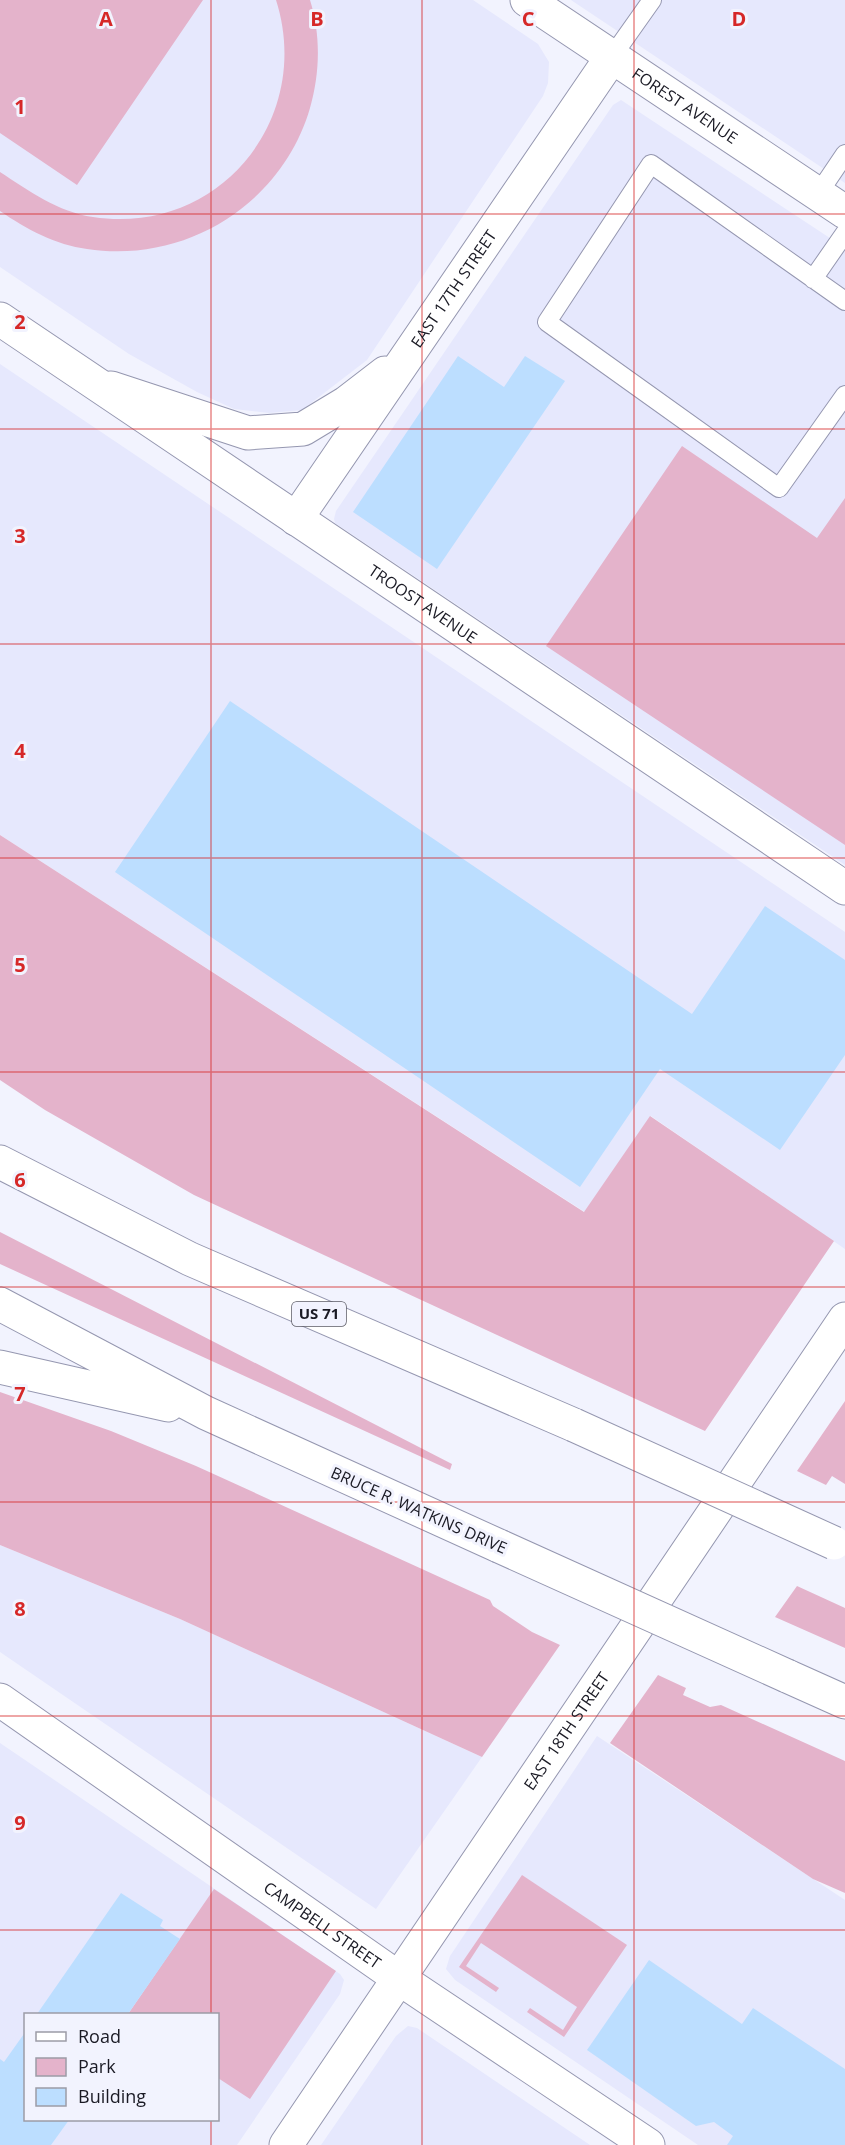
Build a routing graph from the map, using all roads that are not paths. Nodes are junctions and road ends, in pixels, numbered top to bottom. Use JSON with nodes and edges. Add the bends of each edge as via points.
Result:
{"nodes":[{"id":1,"x":527,"y":0,"type":"edge"},
{"id":2,"x":652,"y":0,"type":"edge"},
{"id":3,"x":611,"y":58,"type":"junction"},
{"id":4,"x":845,"y":154,"type":"edge"},
{"id":5,"x":818,"y":194,"type":"junction"},
{"id":6,"x":845,"y":212,"type":"edge"},
{"id":7,"x":845,"y":233,"type":"edge"},
{"id":8,"x":813,"y":279,"type":"junction"},
{"id":9,"x":845,"y":301,"type":"edge"},
{"id":10,"x":0,"y":319,"type":"edge"},
{"id":11,"x":412,"y":351,"type":"junction"},
{"id":12,"x":96,"y":383,"type":"junction"},
{"id":13,"x":845,"y":394,"type":"edge"},
{"id":14,"x":296,"y":519,"type":"junction"},
{"id":15,"x":845,"y":888,"type":"edge"},
{"id":16,"x":0,"y":1137,"type":"edge"},
{"id":17,"x":0,"y":1162,"type":"edge"},
{"id":18,"x":67,"y":1196,"type":"junction"},
{"id":19,"x":0,"y":1304,"type":"edge"},
{"id":20,"x":845,"y":1319,"type":"edge"},
{"id":21,"x":0,"y":1367,"type":"edge"},
{"id":22,"x":206,"y":1413,"type":"junction"},
{"id":23,"x":839,"y":1546,"type":"edge"},
{"id":24,"x":0,"y":1700,"type":"edge"},
{"id":25,"x":845,"y":1702,"type":"edge"},
{"id":26,"x":400,"y":1979,"type":"junction"},
{"id":27,"x":286,"y":2145,"type":"edge"},
{"id":28,"x":648,"y":2145,"type":"edge"}],
"edges":[{"from":1,"to":3,"type":"main road","name":"FOREST AVENUE"},
{"from":2,"to":3,"type":"lane"},
{"from":3,"to":5,"type":"main road","name":"FOREST AVENUE"},
{"from":3,"to":11,"type":"main road","name":"EAST 17TH STREET"},
{"from":4,"to":5,"type":"lane"},
{"from":5,"to":6,"type":"main road","name":"FOREST AVENUE"},
{"from":7,"to":8,"type":"lane"},
{"from":8,"to":9,"type":"lane"},
{"from":8,"to":13,"type":"lane","via":[[651,164],[547,322],[779,488]]},
{"from":10,"to":12,"type":"main road","name":"TROOST AVENUE"},
{"from":11,"to":12,"type":"main road","via":[[346,404],[303,429],[248,433]]},
{"from":11,"to":14,"type":"main road","name":"EAST 17TH STREET"},
{"from":12,"to":14,"type":"main road","name":"TROOST AVENUE"},
{"from":14,"to":15,"type":"main road","name":"TROOST AVENUE"},
{"from":16,"to":18,"type":"main road"},
{"from":17,"to":18,"type":"main road","number":"US 71"},
{"from":18,"to":23,"type":"main road","number":"US 71","bridge":true,"via":[[190,1259],[574,1425]]},
{"from":19,"to":22,"type":"main road","name":"BRUCE R. WATKINS DRIVE"},
{"from":20,"to":26,"type":"main road","name":"EAST 18TH STREET"},
{"from":21,"to":22,"type":"main road"},
{"from":22,"to":25,"type":"main road","name":"BRUCE R. WATKINS DRIVE","bridge":true},
{"from":24,"to":26,"type":"main road","name":"CAMPBELL STREET"},
{"from":26,"to":27,"type":"main road","name":"EAST 18TH STREET"},
{"from":26,"to":28,"type":"main road","name":"CAMPBELL STREET"}]}
